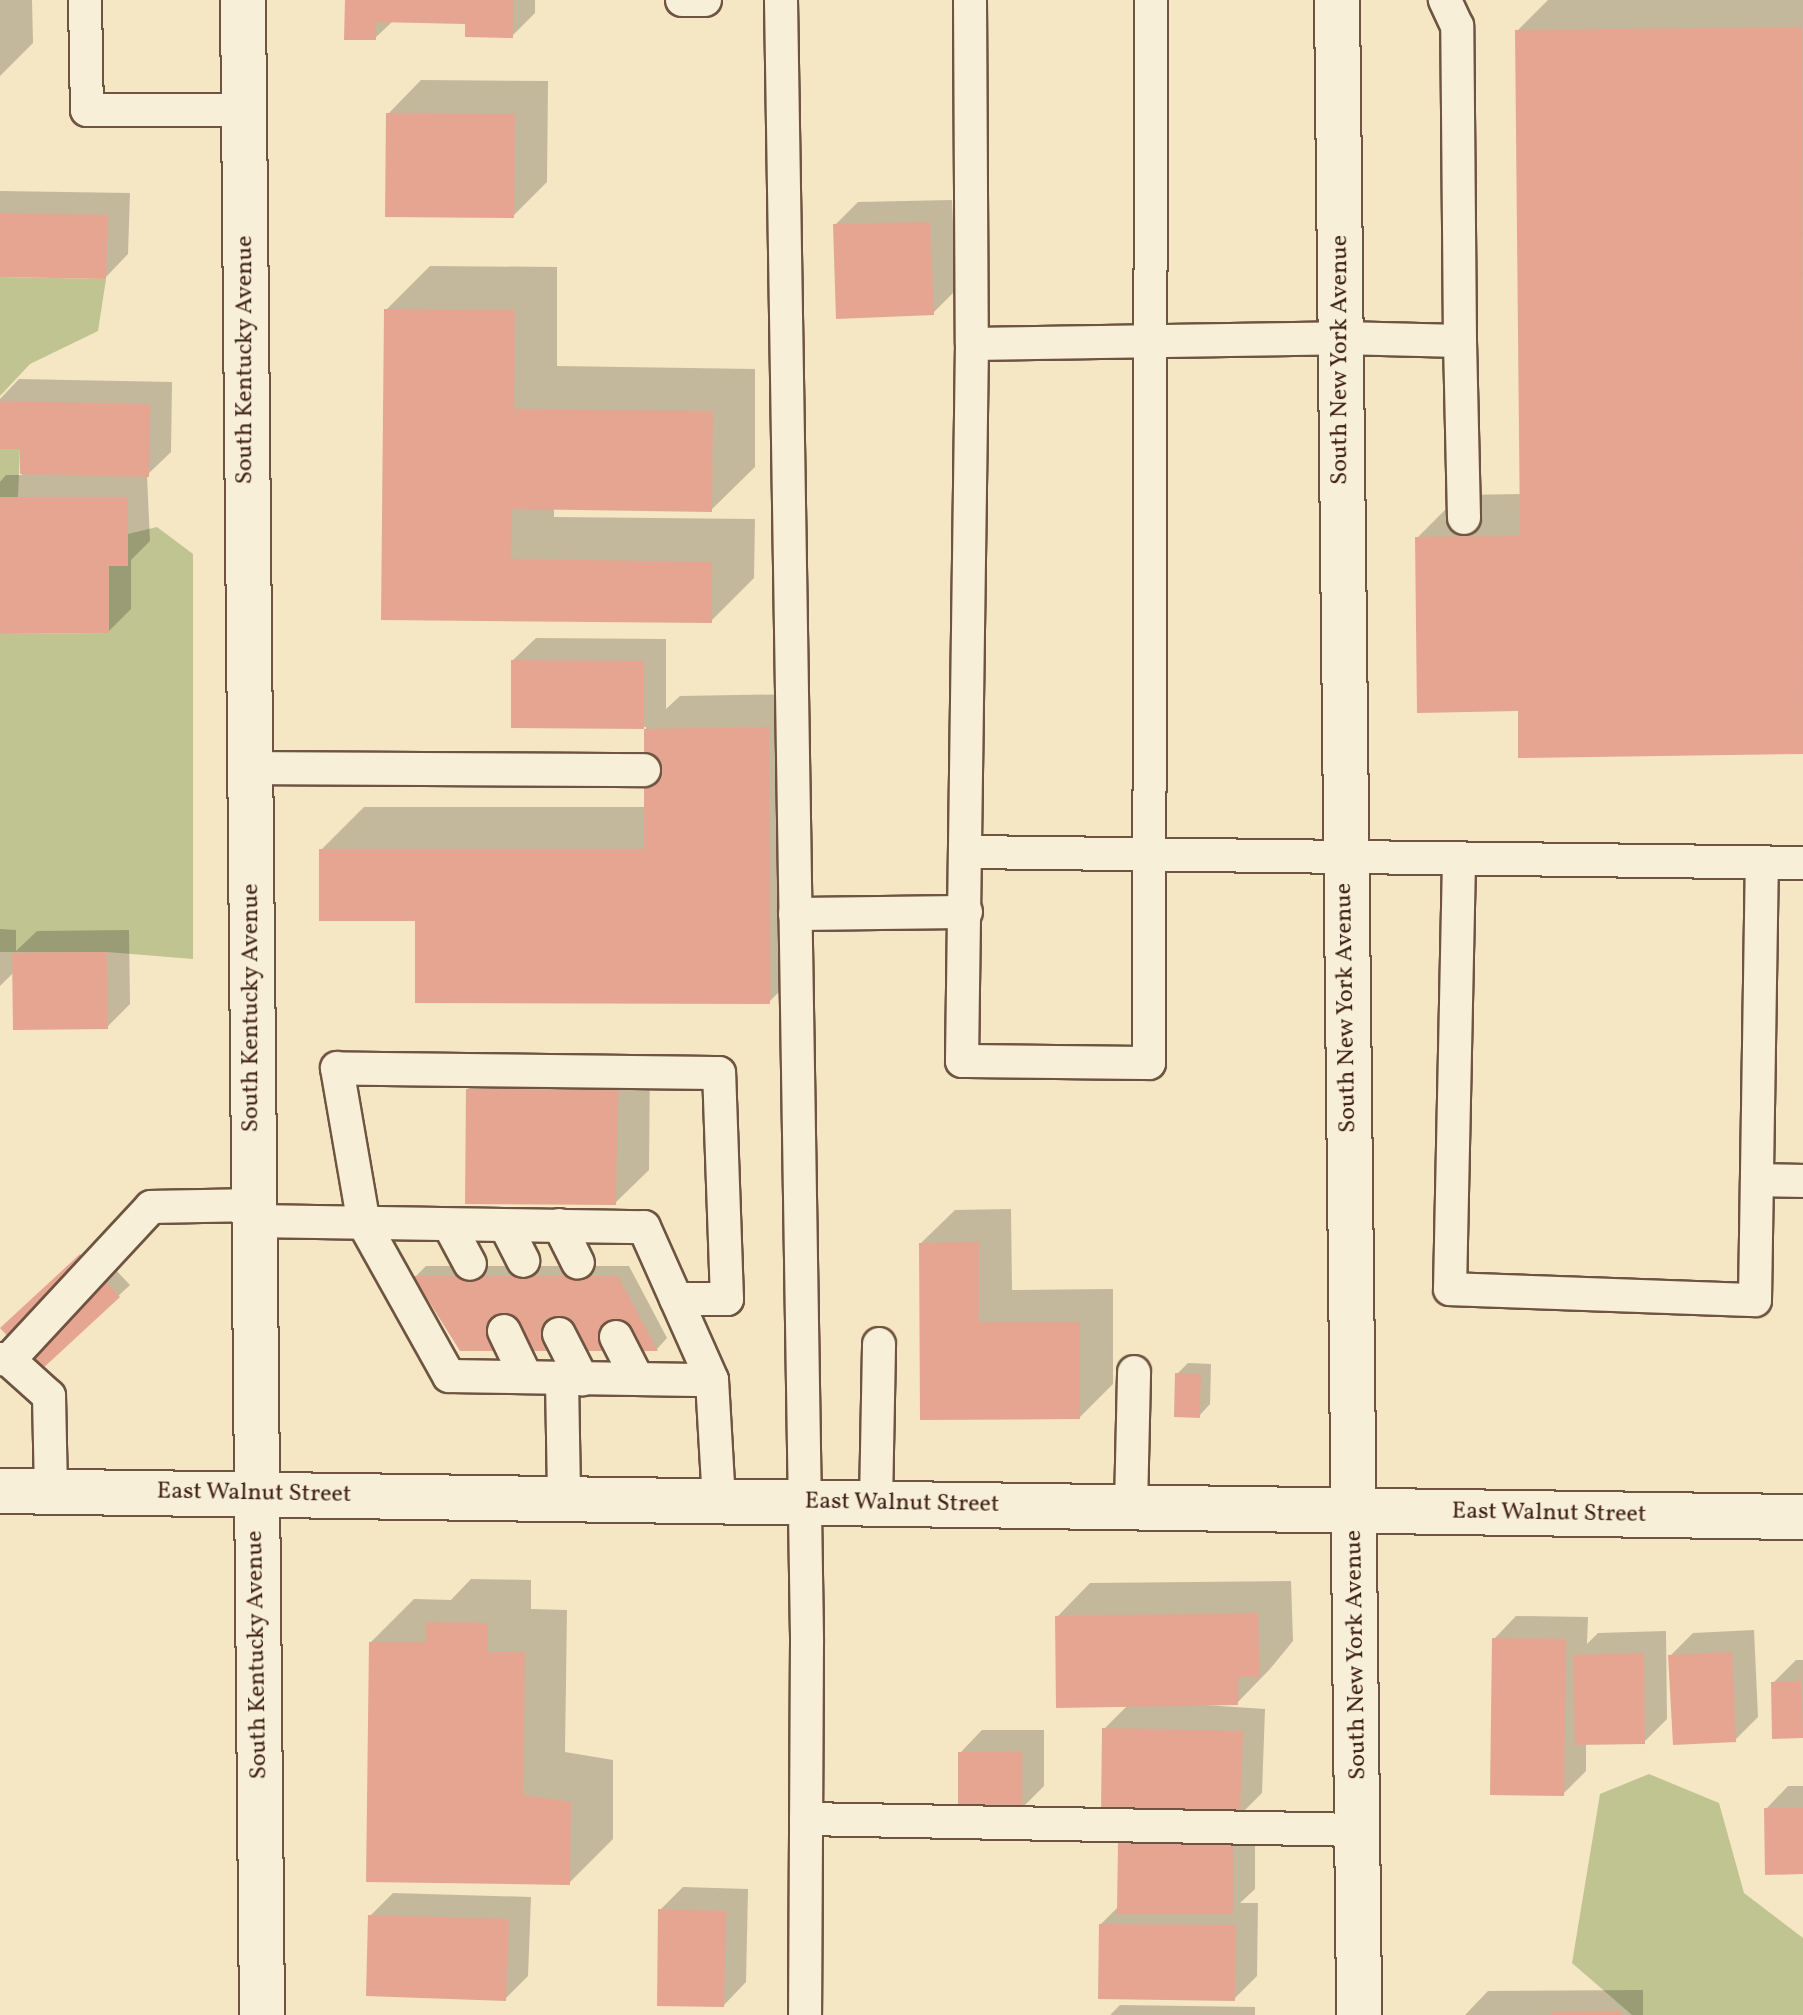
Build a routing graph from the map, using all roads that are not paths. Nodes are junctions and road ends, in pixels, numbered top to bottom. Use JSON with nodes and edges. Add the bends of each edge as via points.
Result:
{"nodes":[{"id":1,"x":85,"y":0,"type":"edge"},
{"id":2,"x":243,"y":0,"type":"edge"},
{"id":3,"x":682,"y":0,"type":"edge"},
{"id":4,"x":705,"y":0,"type":"edge"},
{"id":5,"x":781,"y":0,"type":"edge"},
{"id":6,"x":970,"y":0,"type":"edge"},
{"id":7,"x":1151,"y":0,"type":"edge"},
{"id":8,"x":1337,"y":0,"type":"edge"},
{"id":9,"x":1445,"y":0,"type":"edge"},
{"id":10,"x":244,"y":110,"type":"junction"},
{"id":11,"x":1342,"y":338,"type":"junction"},
{"id":12,"x":1150,"y":341,"type":"junction"},
{"id":13,"x":1460,"y":341,"type":"junction"},
{"id":14,"x":972,"y":344,"type":"junction"},
{"id":15,"x":1464,"y":518,"type":"dead end"},
{"id":16,"x":250,"y":768,"type":"junction"},
{"id":17,"x":644,"y":770,"type":"dead end"},
{"id":18,"x":968,"y":852,"type":"junction"},
{"id":19,"x":1149,"y":855,"type":"junction"},
{"id":20,"x":1344,"y":858,"type":"junction"},
{"id":21,"x":1459,"y":860,"type":"junction"},
{"id":22,"x":1762,"y":863,"type":"junction"},
{"id":23,"x":1803,"y":863,"type":"edge"},
{"id":24,"x":966,"y":912,"type":"junction"},
{"id":25,"x":795,"y":914,"type":"junction"},
{"id":26,"x":1757,"y":1180,"type":"junction"},
{"id":27,"x":1803,"y":1181,"type":"edge"},
{"id":28,"x":254,"y":1213,"type":"junction"},
{"id":29,"x":364,"y":1224,"type":"junction"},
{"id":30,"x":449,"y":1225,"type":"junction"},
{"id":31,"x":559,"y":1225,"type":"junction"},
{"id":32,"x":506,"y":1227,"type":"junction"},
{"id":33,"x":523,"y":1261,"type":"dead end"},
{"id":34,"x":578,"y":1263,"type":"dead end"},
{"id":35,"x":470,"y":1264,"type":"dead end"},
{"id":36,"x":676,"y":1299,"type":"junction"},
{"id":37,"x":504,"y":1331,"type":"dead end"},
{"id":38,"x":559,"y":1334,"type":"dead end"},
{"id":39,"x":616,"y":1337,"type":"dead end"},
{"id":40,"x":879,"y":1344,"type":"dead end"},
{"id":41,"x":4,"y":1360,"type":"edge"},
{"id":42,"x":1134,"y":1372,"type":"dead end"},
{"id":43,"x":526,"y":1377,"type":"junction"},
{"id":44,"x":637,"y":1378,"type":"junction"},
{"id":45,"x":572,"y":1379,"type":"junction"},
{"id":46,"x":712,"y":1380,"type":"junction"},
{"id":47,"x":0,"y":1491,"type":"edge"},
{"id":48,"x":51,"y":1491,"type":"junction"},
{"id":49,"x":256,"y":1494,"type":"junction"},
{"id":50,"x":564,"y":1498,"type":"junction"},
{"id":51,"x":719,"y":1501,"type":"junction"},
{"id":52,"x":803,"y":1502,"type":"junction"},
{"id":53,"x":876,"y":1503,"type":"junction"},
{"id":54,"x":1131,"y":1507,"type":"junction"},
{"id":55,"x":1355,"y":1511,"type":"junction"},
{"id":56,"x":1803,"y":1517,"type":"edge"},
{"id":57,"x":806,"y":1819,"type":"junction"},
{"id":58,"x":1358,"y":1830,"type":"junction"},
{"id":59,"x":262,"y":2015,"type":"edge"},
{"id":60,"x":805,"y":2015,"type":"edge"},
{"id":61,"x":1359,"y":2015,"type":"edge"}],
"edges":[{"from":1,"to":10,"type":"lane","via":[[87,110]]},
{"from":2,"to":10,"type":"street","name":"South Kentucky Avenue"},
{"from":3,"to":4,"type":"lane"},
{"from":5,"to":25,"type":"lane"},
{"from":6,"to":14,"type":"lane"},
{"from":7,"to":12,"type":"lane"},
{"from":8,"to":11,"type":"street","name":"South New York Avenue"},
{"from":9,"to":13,"type":"lane","via":[[1457,26]]},
{"from":10,"to":16,"type":"street","name":"South Kentucky Avenue"},
{"from":11,"to":12,"type":"lane"},
{"from":11,"to":13,"type":"lane"},
{"from":11,"to":20,"type":"street","name":"South New York Avenue"},
{"from":12,"to":14,"type":"lane"},
{"from":12,"to":19,"type":"lane"},
{"from":13,"to":15,"type":"lane"},
{"from":14,"to":18,"type":"lane"},
{"from":16,"to":17,"type":"lane"},
{"from":16,"to":28,"type":"street","name":"South Kentucky Avenue"},
{"from":18,"to":19,"type":"lane"},
{"from":18,"to":24,"type":"lane"},
{"from":19,"to":20,"type":"lane"},
{"from":19,"to":24,"type":"lane","via":[[1149,1063],[962,1061]]},
{"from":20,"to":21,"type":"lane"},
{"from":20,"to":55,"type":"street","name":"South New York Avenue"},
{"from":21,"to":22,"type":"lane"},
{"from":21,"to":26,"type":"lane","via":[[1450,1289],[1755,1300]]},
{"from":22,"to":23,"type":"lane"},
{"from":22,"to":26,"type":"lane"},
{"from":24,"to":25,"type":"lane"},
{"from":25,"to":52,"type":"lane"},
{"from":26,"to":27,"type":"lane"},
{"from":28,"to":29,"type":"lane"},
{"from":28,"to":41,"type":"lane","via":[[151,1207]]},
{"from":28,"to":49,"type":"street","name":"South Kentucky Avenue"},
{"from":29,"to":30,"type":"lane"},
{"from":29,"to":36,"type":"lane","via":[[337,1068],[719,1073],[727,1299]]},
{"from":29,"to":43,"type":"lane","via":[[449,1376]]},
{"from":30,"to":32,"type":"lane"},
{"from":30,"to":35,"type":"lane"},
{"from":31,"to":32,"type":"lane"},
{"from":31,"to":34,"type":"lane"},
{"from":31,"to":36,"type":"lane","via":[[644,1227]]},
{"from":32,"to":33,"type":"lane"},
{"from":36,"to":46,"type":"lane"},
{"from":37,"to":43,"type":"lane"},
{"from":38,"to":45,"type":"lane"},
{"from":39,"to":44,"type":"lane"},
{"from":40,"to":53,"type":"lane"},
{"from":41,"to":48,"type":"lane","via":[[49,1396]]},
{"from":42,"to":54,"type":"lane"},
{"from":43,"to":45,"type":"lane"},
{"from":44,"to":45,"type":"lane"},
{"from":44,"to":46,"type":"lane"},
{"from":45,"to":50,"type":"lane"},
{"from":46,"to":51,"type":"lane"},
{"from":47,"to":48,"type":"street","name":"East Walnut Street"},
{"from":48,"to":49,"type":"street","name":"East Walnut Street"},
{"from":49,"to":50,"type":"street","name":"East Walnut Street"},
{"from":49,"to":59,"type":"street","name":"South Kentucky Avenue"},
{"from":50,"to":51,"type":"street","name":"East Walnut Street"},
{"from":51,"to":52,"type":"street","name":"East Walnut Street"},
{"from":52,"to":53,"type":"street","name":"East Walnut Street"},
{"from":52,"to":57,"type":"lane"},
{"from":53,"to":54,"type":"street","name":"East Walnut Street"},
{"from":54,"to":55,"type":"street","name":"East Walnut Street"},
{"from":55,"to":56,"type":"street","name":"East Walnut Street"},
{"from":55,"to":58,"type":"street","name":"South New York Avenue"},
{"from":57,"to":58,"type":"lane"},
{"from":57,"to":60,"type":"lane"},
{"from":58,"to":61,"type":"street","name":"South New York Avenue"}]}
